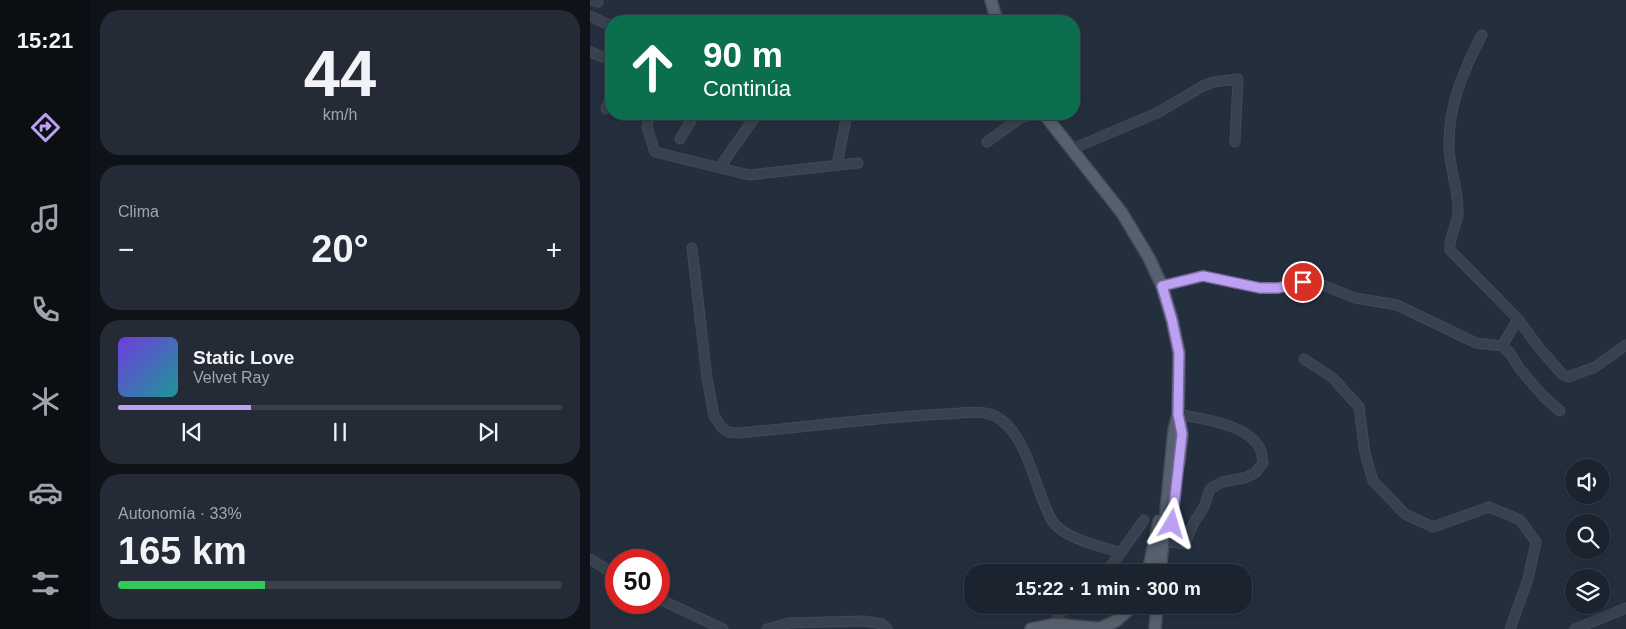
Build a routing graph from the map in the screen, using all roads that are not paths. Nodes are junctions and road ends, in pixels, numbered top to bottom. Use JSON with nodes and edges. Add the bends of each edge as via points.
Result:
{"nodes":[{"id":1,"x":991,"y":0,"type":"edge"},
{"id":2,"x":995,"y":15,"type":"edge"},
{"id":3,"x":590,"y":16,"type":"edge"},
{"id":4,"x":605,"y":23,"type":"edge"},
{"id":5,"x":1482,"y":35,"type":"dead end"},
{"id":6,"x":590,"y":52,"type":"edge"},
{"id":7,"x":605,"y":58,"type":"edge"},
{"id":8,"x":649,"y":120,"type":"edge"},
{"id":9,"x":691,"y":120,"type":"edge"},
{"id":10,"x":753,"y":120,"type":"edge"},
{"id":11,"x":846,"y":120,"type":"edge"},
{"id":12,"x":1018,"y":120,"type":"edge"},
{"id":13,"x":1049,"y":120,"type":"edge"},
{"id":14,"x":680,"y":139,"type":"dead end"},
{"id":15,"x":987,"y":142,"type":"dead end"},
{"id":16,"x":1235,"y":142,"type":"dead end"},
{"id":17,"x":1072,"y":149,"type":"junction"},
{"id":18,"x":858,"y":163,"type":"dead end"},
{"id":19,"x":836,"y":165,"type":"junction"},
{"id":20,"x":720,"y":168,"type":"junction"},
{"id":21,"x":692,"y":248,"type":"dead end"},
{"id":22,"x":1162,"y":286,"type":"junction"},
{"id":23,"x":1518,"y":318,"type":"junction"},
{"id":24,"x":1626,"y":345,"type":"edge"},
{"id":25,"x":1502,"y":346,"type":"junction"},
{"id":26,"x":1304,"y":359,"type":"dead end"},
{"id":27,"x":1560,"y":411,"type":"dead end"},
{"id":28,"x":1178,"y":414,"type":"junction"},
{"id":29,"x":1170,"y":473,"type":"junction"},
{"id":30,"x":1144,"y":520,"type":"dead end"},
{"id":31,"x":1169,"y":542,"type":"junction"},
{"id":32,"x":1121,"y":553,"type":"junction"},
{"id":33,"x":590,"y":559,"type":"edge"},
{"id":34,"x":1113,"y":564,"type":"edge"},
{"id":35,"x":1150,"y":564,"type":"edge"},
{"id":36,"x":1161,"y":564,"type":"edge"},
{"id":37,"x":1168,"y":564,"type":"edge"},
{"id":38,"x":605,"y":568,"type":"edge"},
{"id":39,"x":670,"y":604,"type":"edge"},
{"id":40,"x":1626,"y":608,"type":"edge"},
{"id":41,"x":1059,"y":614,"type":"edge"},
{"id":42,"x":1124,"y":614,"type":"edge"},
{"id":43,"x":1156,"y":614,"type":"edge"},
{"id":44,"x":1163,"y":614,"type":"edge"},
{"id":45,"x":1055,"y":624,"type":"junction"},
{"id":46,"x":1102,"y":628,"type":"edge"},
{"id":47,"x":723,"y":629,"type":"edge"},
{"id":48,"x":767,"y":629,"type":"edge"},
{"id":49,"x":887,"y":629,"type":"edge"},
{"id":50,"x":1031,"y":629,"type":"edge"},
{"id":51,"x":1154,"y":629,"type":"edge"},
{"id":52,"x":1162,"y":629,"type":"edge"},
{"id":53,"x":1510,"y":629,"type":"edge"},
{"id":54,"x":1575,"y":629,"type":"edge"}],
"edges":[{"from":1,"to":2,"type":"main road"},
{"from":3,"to":4,"type":"street"},
{"from":5,"to":23,"type":"street","via":[[1466,66],[1454,102],[1449,148],[1458,213],[1449,245],[1450,250]]},
{"from":6,"to":7,"type":"street"},
{"from":8,"to":20,"type":"street","via":[[647,127],[655,152]]},
{"from":9,"to":14,"type":"street"},
{"from":10,"to":20,"type":"street"},
{"from":11,"to":19,"type":"street"},
{"from":12,"to":15,"type":"street"},
{"from":13,"to":17,"type":"main road"},
{"from":16,"to":17,"type":"street","via":[[1238,78],[1203,86],[1157,113]]},
{"from":17,"to":22,"type":"main road","via":[[1122,213]]},
{"from":18,"to":19,"type":"street"},
{"from":19,"to":20,"type":"street","via":[[750,175]]},
{"from":21,"to":32,"type":"street","via":[[707,378],[714,416],[722,428],[738,433],[910,416],[982,412],[996,416],[1017,438],[1053,522],[1069,535]]},
{"from":22,"to":25,"type":"street","via":[[1203,276],[1260,288],[1313,281],[1355,298],[1397,306],[1476,343]]},
{"from":22,"to":28,"type":"main road","via":[[1179,353]]},
{"from":23,"to":24,"type":"street","via":[[1557,368],[1568,377],[1595,366]]},
{"from":23,"to":25,"type":"street"},
{"from":25,"to":27,"type":"street"},
{"from":26,"to":53,"type":"street","via":[[1333,378],[1359,407],[1365,453],[1373,481],[1405,514],[1433,527],[1489,507],[1520,520],[1536,542],[1528,579]]},
{"from":28,"to":29,"type":"main road"},
{"from":28,"to":31,"type":"main road","via":[[1182,434]]},
{"from":28,"to":31,"type":"street","via":[[1232,427],[1250,436],[1261,450],[1263,463],[1255,473],[1222,482],[1210,489],[1185,544]]},
{"from":29,"to":35,"type":"main road"},
{"from":29,"to":36,"type":"main road"},
{"from":30,"to":32,"type":"street"},
{"from":31,"to":37,"type":"main road"},
{"from":32,"to":34,"type":"street"},
{"from":33,"to":38,"type":"street"},
{"from":39,"to":47,"type":"street"},
{"from":40,"to":54,"type":"street"},
{"from":41,"to":45,"type":"street"},
{"from":42,"to":46,"type":"main road"},
{"from":43,"to":51,"type":"main road"},
{"from":44,"to":52,"type":"main road"},
{"from":45,"to":46,"type":"main road"},
{"from":45,"to":50,"type":"main road"},
{"from":48,"to":49,"type":"street","via":[[789,622],[864,621],[882,624]]}]}
